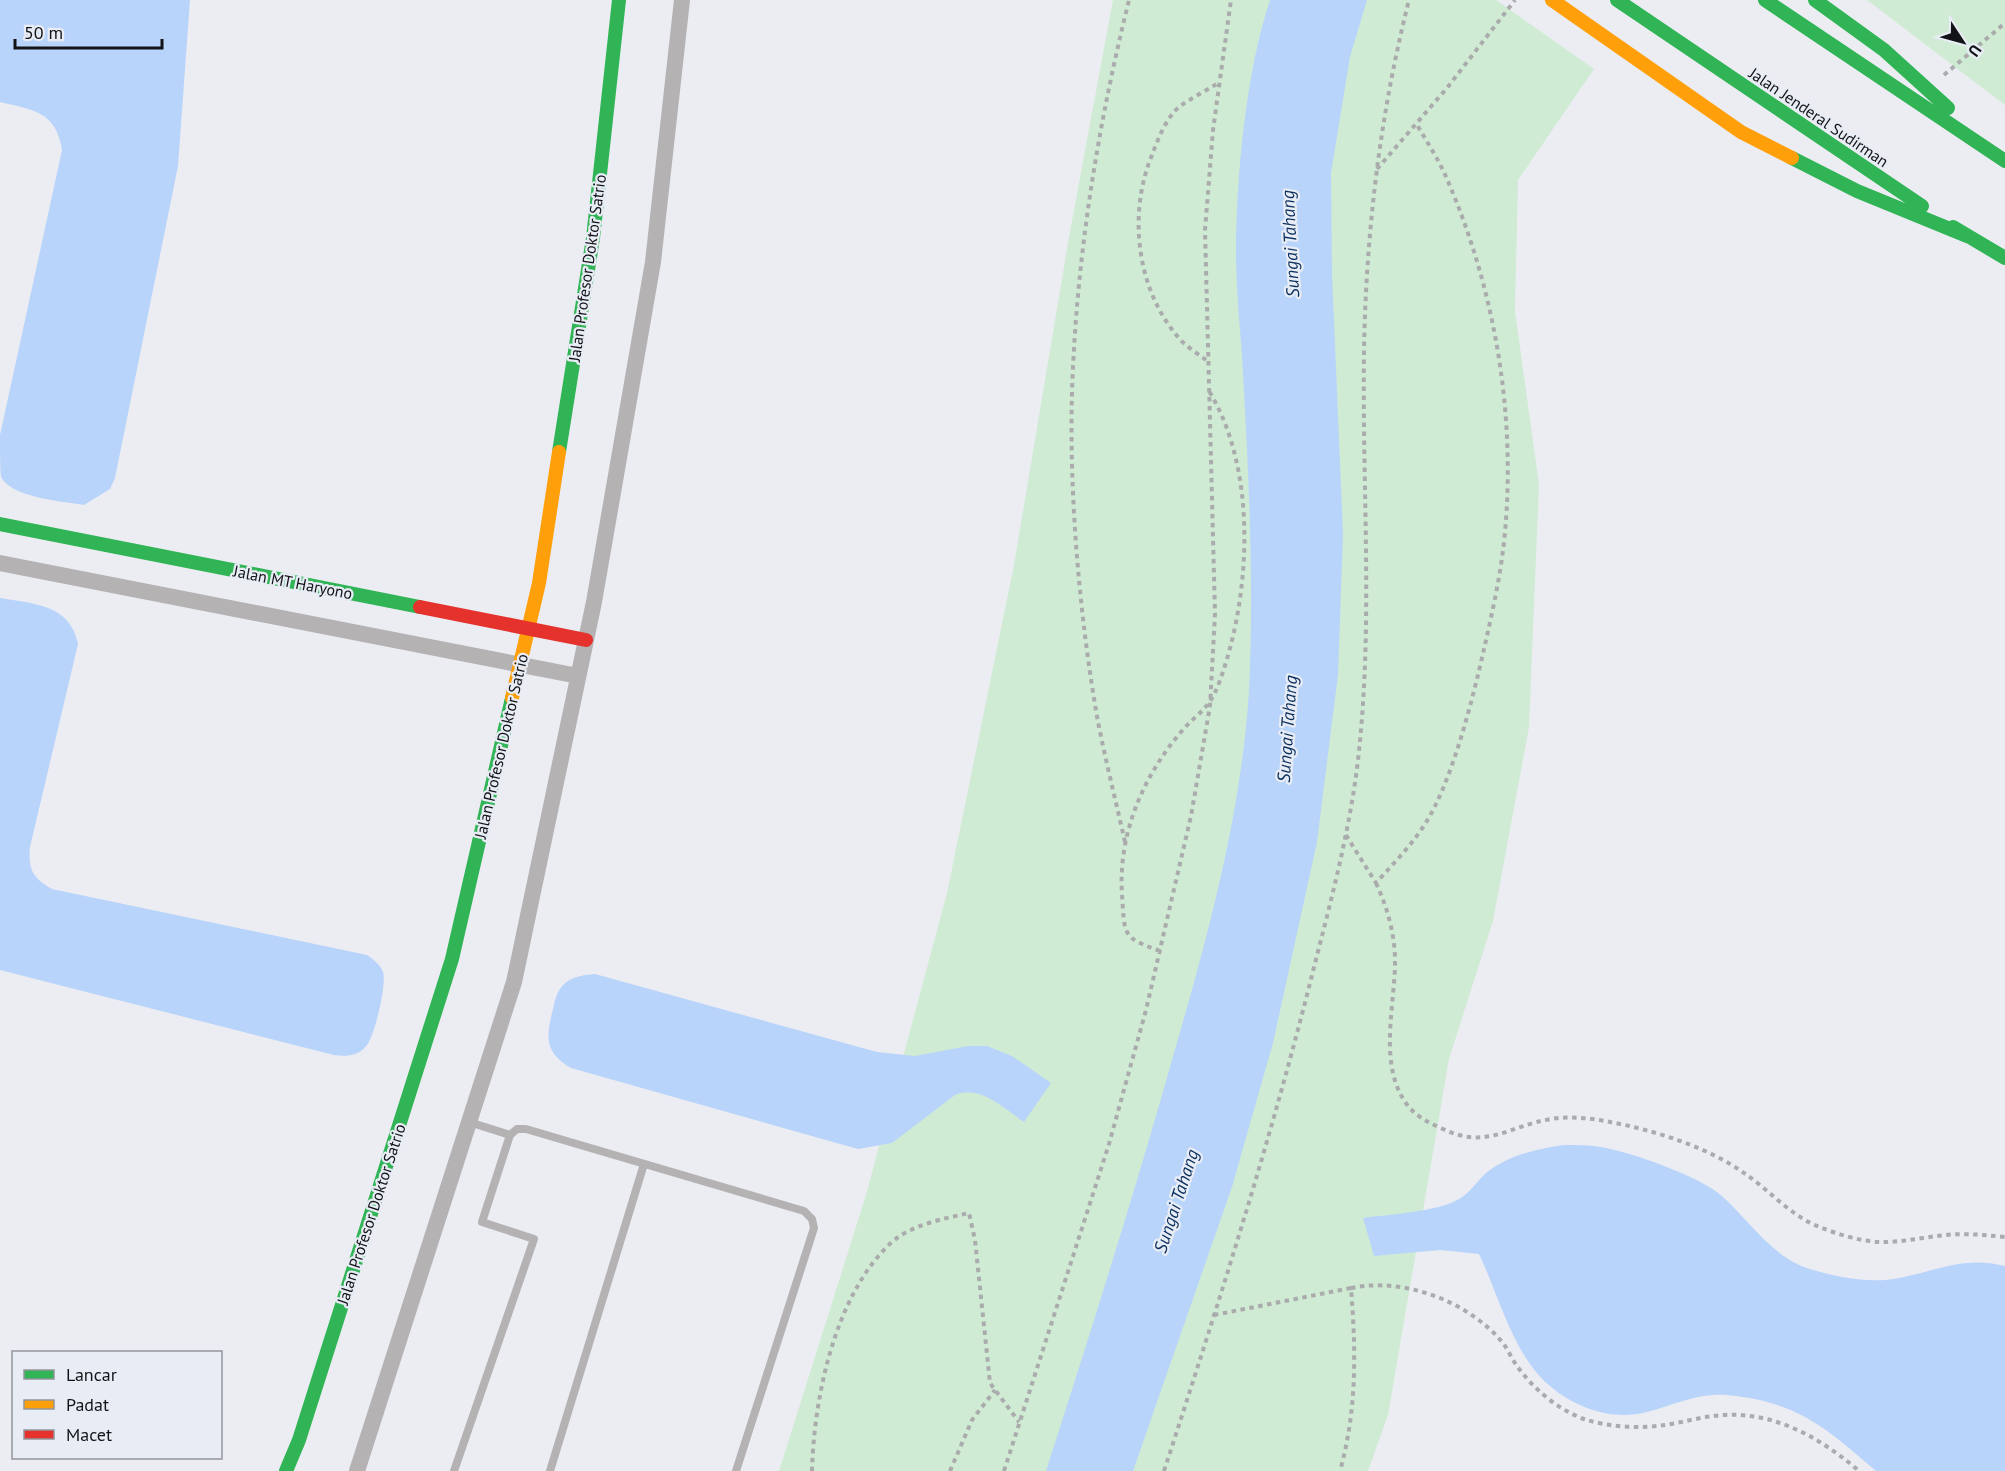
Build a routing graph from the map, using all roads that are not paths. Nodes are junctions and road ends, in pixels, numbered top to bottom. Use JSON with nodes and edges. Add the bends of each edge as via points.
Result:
{"nodes":[{"id":1,"x":619,"y":0,"type":"edge"},
{"id":2,"x":682,"y":0,"type":"edge"},
{"id":3,"x":1552,"y":0,"type":"edge"},
{"id":4,"x":1617,"y":0,"type":"edge"},
{"id":5,"x":1764,"y":0,"type":"edge"},
{"id":6,"x":1815,"y":0,"type":"edge"},
{"id":7,"x":2005,"y":160,"type":"edge"},
{"id":8,"x":1967,"y":236,"type":"junction"},
{"id":9,"x":2005,"y":258,"type":"edge"},
{"id":10,"x":0,"y":524,"type":"edge"},
{"id":11,"x":0,"y":563,"type":"edge"},
{"id":12,"x":528,"y":629,"type":"junction"},
{"id":13,"x":586,"y":640,"type":"junction"},
{"id":14,"x":520,"y":664,"type":"junction"},
{"id":15,"x":578,"y":676,"type":"junction"},
{"id":16,"x":469,"y":1122,"type":"junction"},
{"id":17,"x":510,"y":1135,"type":"junction"},
{"id":18,"x":645,"y":1164,"type":"junction"},
{"id":19,"x":286,"y":1471,"type":"edge"},
{"id":20,"x":357,"y":1471,"type":"edge"},
{"id":21,"x":454,"y":1471,"type":"edge"},
{"id":22,"x":550,"y":1471,"type":"edge"},
{"id":23,"x":736,"y":1471,"type":"edge"}],
"edges":[{"from":1,"to":12,"type":"street","name":"Jalan Profesor Doktor Satrio","via":[[593,238],[539,584]]},
{"from":2,"to":13,"type":"street","via":[[653,262]]},
{"from":3,"to":8,"type":"street","via":[[1741,132],[1857,190]]},
{"from":4,"to":8,"type":"street","name":"Jalan Jenderal Sudirman"},
{"from":5,"to":7,"type":"street"},
{"from":6,"to":7,"type":"street","via":[[1884,50]]},
{"from":8,"to":9,"type":"street","name":"Jalan Jenderal Sudirman"},
{"from":10,"to":12,"type":"street","name":"Jalan MT Haryono"},
{"from":11,"to":14,"type":"street"},
{"from":12,"to":13,"type":"street","name":"Jalan MT Haryono"},
{"from":12,"to":14,"type":"street","name":"Jalan Profesor Doktor Satrio"},
{"from":13,"to":15,"type":"street"},
{"from":14,"to":15,"type":"street"},
{"from":14,"to":19,"type":"street","name":"Jalan Profesor Doktor Satrio","via":[[452,959]]},
{"from":15,"to":16,"type":"street","via":[[514,982]]},
{"from":16,"to":17,"type":"lane"},
{"from":16,"to":20,"type":"street"},
{"from":17,"to":18,"type":"lane","via":[[517,1129],[526,1129]]},
{"from":17,"to":21,"type":"lane","via":[[482,1222],[534,1239]]},
{"from":18,"to":22,"type":"lane"},
{"from":18,"to":23,"type":"lane","via":[[804,1211],[812,1219],[814,1228]]}]}
